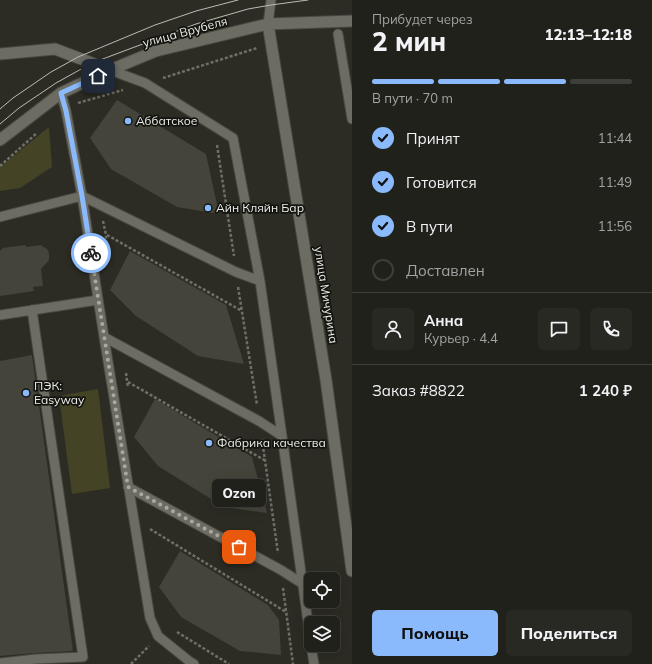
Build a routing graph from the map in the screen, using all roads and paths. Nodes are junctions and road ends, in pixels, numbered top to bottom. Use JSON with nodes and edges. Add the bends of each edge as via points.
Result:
{"nodes":[{"id":1,"x":271,"y":0,"type":"edge"},
{"id":2,"x":352,"y":21,"type":"edge"},
{"id":3,"x":268,"y":24,"type":"junction"},
{"id":4,"x":338,"y":34,"type":"dead end"},
{"id":5,"x":271,"y":41,"type":"junction"},
{"id":6,"x":0,"y":54,"type":"edge"},
{"id":7,"x":110,"y":70,"type":"junction"},
{"id":8,"x":146,"y":83,"type":"junction"},
{"id":9,"x":61,"y":93,"type":"junction"},
{"id":10,"x":66,"y":111,"type":"junction"},
{"id":11,"x":352,"y":119,"type":"edge"},
{"id":12,"x":39,"y":131,"type":"dead end"},
{"id":13,"x":0,"y":140,"type":"edge"},
{"id":14,"x":211,"y":141,"type":"dead end"},
{"id":15,"x":0,"y":166,"type":"edge"},
{"id":16,"x":82,"y":196,"type":"junction"},
{"id":17,"x":100,"y":204,"type":"junction"},
{"id":18,"x":0,"y":217,"type":"edge"},
{"id":19,"x":106,"y":235,"type":"junction"},
{"id":20,"x":107,"y":259,"type":"dead end"},
{"id":21,"x":236,"y":272,"type":"junction"},
{"id":22,"x":260,"y":281,"type":"junction"},
{"id":23,"x":98,"y":300,"type":"junction"},
{"id":24,"x":32,"y":310,"type":"junction"},
{"id":25,"x":242,"y":312,"type":"junction"},
{"id":26,"x":0,"y":315,"type":"edge"},
{"id":27,"x":104,"y":336,"type":"junction"},
{"id":28,"x":120,"y":345,"type":"junction"},
{"id":29,"x":128,"y":382,"type":"junction"},
{"id":30,"x":128,"y":389,"type":"dead end"},
{"id":31,"x":259,"y":421,"type":"junction"},
{"id":32,"x":282,"y":436,"type":"junction"},
{"id":33,"x":266,"y":461,"type":"junction"},
{"id":34,"x":128,"y":487,"type":"junction"},
{"id":35,"x":150,"y":536,"type":"dead end"},
{"id":36,"x":281,"y":570,"type":"junction"},
{"id":37,"x":352,"y":571,"type":"edge"},
{"id":38,"x":303,"y":584,"type":"junction"},
{"id":39,"x":286,"y":612,"type":"junction"},
{"id":40,"x":307,"y":616,"type":"edge"},
{"id":41,"x":171,"y":628,"type":"dead end"},
{"id":42,"x":312,"y":652,"type":"edge"},
{"id":43,"x":0,"y":663,"type":"edge"},
{"id":44,"x":194,"y":664,"type":"edge"},
{"id":45,"x":229,"y":664,"type":"edge"},
{"id":46,"x":292,"y":664,"type":"edge"},
{"id":47,"x":314,"y":664,"type":"edge"}],
"edges":[{"from":1,"to":3,"type":"lane"},
{"from":2,"to":3,"type":"street","name":"улица Врубеля"},
{"from":3,"to":5,"type":"street","name":"улица Мичурина"},
{"from":3,"to":7,"type":"street","name":"улица Врубеля","via":[[156,51]]},
{"from":4,"to":11,"type":"lane"},
{"from":5,"to":8,"type":"path","via":[[252,50]]},
{"from":5,"to":37,"type":"street","name":"улица Мичурина","via":[[326,380]]},
{"from":6,"to":7,"type":"street","via":[[55,49]]},
{"from":7,"to":8,"type":"lane"},
{"from":7,"to":9,"type":"street","name":"улица Врубеля"},
{"from":8,"to":10,"type":"path","via":[[78,104]]},
{"from":8,"to":22,"type":"lane","via":[[233,138]]},
{"from":9,"to":10,"type":"lane"},
{"from":9,"to":13,"type":"street","name":"улица Врубеля"},
{"from":10,"to":16,"type":"lane"},
{"from":12,"to":15,"type":"path"},
{"from":14,"to":21,"type":"path","via":[[218,145]]},
{"from":16,"to":17,"type":"lane"},
{"from":16,"to":18,"type":"lane"},
{"from":16,"to":23,"type":"lane"},
{"from":17,"to":19,"type":"path"},
{"from":17,"to":21,"type":"lane"},
{"from":19,"to":20,"type":"path"},
{"from":19,"to":25,"type":"path"},
{"from":21,"to":22,"type":"lane"},
{"from":21,"to":25,"type":"path"},
{"from":22,"to":32,"type":"lane"},
{"from":23,"to":24,"type":"lane"},
{"from":23,"to":27,"type":"lane"},
{"from":24,"to":26,"type":"lane"},
{"from":24,"to":43,"type":"lane","via":[[83,657]]},
{"from":25,"to":31,"type":"path"},
{"from":27,"to":28,"type":"lane"},
{"from":27,"to":34,"type":"lane"},
{"from":28,"to":29,"type":"path"},
{"from":28,"to":31,"type":"lane"},
{"from":29,"to":30,"type":"path"},
{"from":29,"to":33,"type":"path"},
{"from":31,"to":32,"type":"lane"},
{"from":31,"to":33,"type":"path"},
{"from":32,"to":38,"type":"lane"},
{"from":33,"to":36,"type":"path"},
{"from":34,"to":36,"type":"lane"},
{"from":34,"to":44,"type":"lane","via":[[150,618],[158,636]]},
{"from":35,"to":39,"type":"path","via":[[149,529]]},
{"from":36,"to":38,"type":"lane"},
{"from":36,"to":39,"type":"path"},
{"from":38,"to":40,"type":"lane"},
{"from":39,"to":46,"type":"path"},
{"from":41,"to":45,"type":"path"},
{"from":42,"to":47,"type":"lane"}]}
